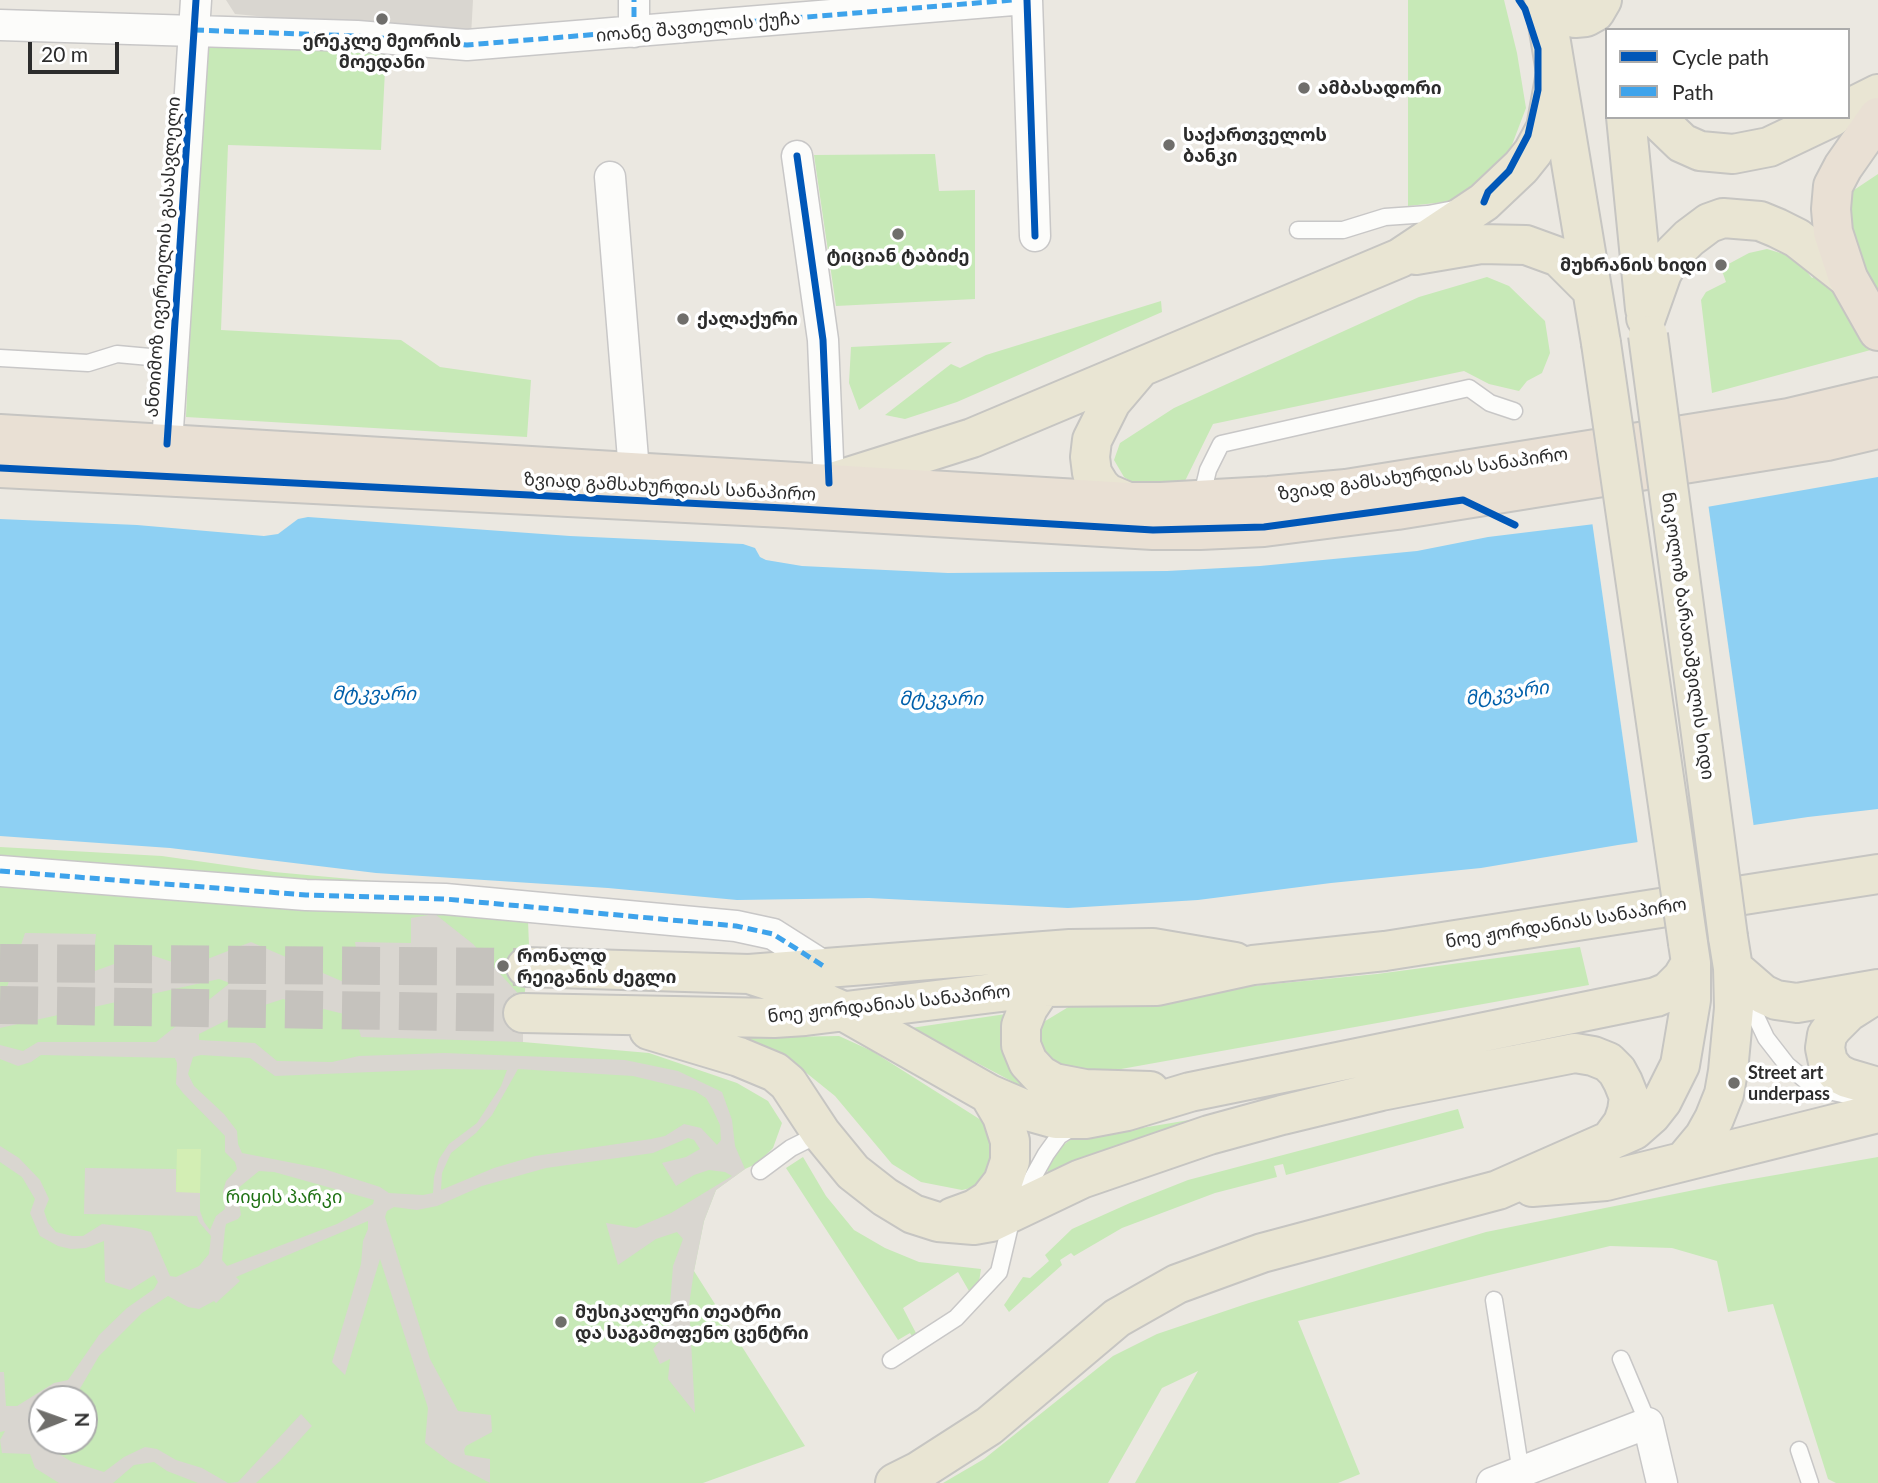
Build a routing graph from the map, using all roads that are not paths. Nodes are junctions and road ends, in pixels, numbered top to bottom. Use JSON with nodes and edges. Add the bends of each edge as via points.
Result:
{"nodes":[{"id":1,"x":197,"y":0,"type":"edge"},
{"id":2,"x":634,"y":0,"type":"edge"},
{"id":3,"x":1013,"y":0,"type":"edge"},
{"id":4,"x":1027,"y":0,"type":"edge"},
{"id":5,"x":1547,"y":0,"type":"edge"},
{"id":6,"x":1602,"y":0,"type":"edge"},
{"id":7,"x":1611,"y":0,"type":"edge"},
{"id":8,"x":0,"y":25,"type":"edge"},
{"id":9,"x":1615,"y":28,"type":"edge"},
{"id":10,"x":194,"y":30,"type":"junction"},
{"id":11,"x":634,"y":32,"type":"junction"},
{"id":12,"x":1556,"y":73,"type":"junction"},
{"id":13,"x":1878,"y":94,"type":"edge"},
{"id":14,"x":1850,"y":107,"type":"edge"},
{"id":15,"x":1878,"y":117,"type":"edge"},
{"id":16,"x":1626,"y":119,"type":"edge"},
{"id":17,"x":1657,"y":119,"type":"edge"},
{"id":18,"x":1828,"y":119,"type":"edge"},
{"id":19,"x":797,"y":156,"type":"dead end"},
{"id":20,"x":610,"y":177,"type":"dead end"},
{"id":21,"x":1484,"y":202,"type":"junction"},
{"id":22,"x":1298,"y":230,"type":"dead end"},
{"id":23,"x":1035,"y":236,"type":"dead end"},
{"id":24,"x":1400,"y":258,"type":"junction"},
{"id":25,"x":1848,"y":278,"type":"junction"},
{"id":26,"x":1592,"y":290,"type":"junction"},
{"id":27,"x":1647,"y":327,"type":"junction"},
{"id":28,"x":1878,"y":331,"type":"edge"},
{"id":29,"x":0,"y":358,"type":"edge"},
{"id":30,"x":172,"y":359,"type":"junction"},
{"id":31,"x":1143,"y":365,"type":"junction"},
{"id":32,"x":1878,"y":397,"type":"edge"},
{"id":33,"x":1514,"y":411,"type":"dead end"},
{"id":34,"x":1878,"y":429,"type":"edge"},
{"id":35,"x":0,"y":434,"type":"edge"},
{"id":36,"x":972,"y":438,"type":"junction"},
{"id":37,"x":1878,"y":440,"type":"edge"},
{"id":38,"x":1827,"y":441,"type":"junction"},
{"id":39,"x":167,"y":444,"type":"junction"},
{"id":40,"x":0,"y":468,"type":"edge"},
{"id":41,"x":635,"y":471,"type":"junction"},
{"id":42,"x":829,"y":483,"type":"junction"},
{"id":43,"x":1200,"y":501,"type":"junction"},
{"id":44,"x":1128,"y":502,"type":"junction"},
{"id":45,"x":945,"y":504,"type":"junction"},
{"id":46,"x":0,"y":871,"type":"edge"},
{"id":47,"x":1878,"y":874,"type":"edge"},
{"id":48,"x":1689,"y":953,"type":"junction"},
{"id":49,"x":1730,"y":953,"type":"junction"},
{"id":50,"x":1253,"y":965,"type":"junction"},
{"id":51,"x":526,"y":967,"type":"tunnel mouth"},
{"id":52,"x":825,"y":967,"type":"junction"},
{"id":53,"x":749,"y":974,"type":"junction"},
{"id":54,"x":1042,"y":987,"type":"junction"},
{"id":55,"x":1878,"y":991,"type":"edge"},
{"id":56,"x":843,"y":1011,"type":"junction"},
{"id":57,"x":523,"y":1013,"type":"tunnel mouth"},
{"id":58,"x":596,"y":1016,"type":"junction"},
{"id":59,"x":1878,"y":1087,"type":"edge"},
{"id":60,"x":1190,"y":1092,"type":"junction"},
{"id":61,"x":989,"y":1094,"type":"junction"},
{"id":62,"x":1878,"y":1098,"type":"edge"},
{"id":63,"x":1878,"y":1113,"type":"edge"},
{"id":64,"x":1085,"y":1119,"type":"junction"},
{"id":65,"x":821,"y":1133,"type":"junction"},
{"id":66,"x":1609,"y":1142,"type":"junction"},
{"id":67,"x":1684,"y":1161,"type":"junction"},
{"id":68,"x":760,"y":1171,"type":"dead end"},
{"id":69,"x":1498,"y":1190,"type":"junction"},
{"id":70,"x":1013,"y":1213,"type":"junction"},
{"id":71,"x":938,"y":1222,"type":"junction"},
{"id":72,"x":1494,"y":1300,"type":"dead end"},
{"id":73,"x":1621,"y":1359,"type":"dead end"},
{"id":74,"x":891,"y":1360,"type":"dead end"},
{"id":75,"x":1647,"y":1423,"type":"junction"},
{"id":76,"x":1799,"y":1450,"type":"dead end"},
{"id":77,"x":1521,"y":1473,"type":"junction"},
{"id":78,"x":895,"y":1483,"type":"edge"},
{"id":79,"x":1492,"y":1483,"type":"edge"},
{"id":80,"x":1662,"y":1483,"type":"edge"},
{"id":81,"x":1810,"y":1483,"type":"edge"}],
"edges":[{"from":1,"to":10,"type":"street"},
{"from":2,"to":11,"type":"street"},
{"from":3,"to":11,"type":"street","name":"იოანე შავთელის ქუჩა"},
{"from":4,"to":23,"type":"street"},
{"from":5,"to":6,"type":"main road","via":[[1558,12],[1575,18],[1595,12]]},
{"from":5,"to":12,"type":"main road"},
{"from":7,"to":9,"type":"main road"},
{"from":8,"to":10,"type":"street","name":"იოანე შავთელის ქუჩა"},
{"from":10,"to":11,"type":"street","name":"იოანე შავთელის ქუჩა","via":[[467,45]]},
{"from":10,"to":30,"type":"street","name":"ანთიმოზ ივერიელის გასასვლელი"},
{"from":12,"to":21,"type":"main road","via":[[1546,128],[1533,152]]},
{"from":12,"to":26,"type":"main road"},
{"from":13,"to":14,"type":"main road"},
{"from":15,"to":25,"type":"highway","via":[[1833,187],[1833,232]]},
{"from":16,"to":27,"type":"main road","name":"ნიკოლოზ ბარათაშვილის ხიდი"},
{"from":17,"to":18,"type":"main road","via":[[1682,143],[1700,151],[1733,154],[1769,147]]},
{"from":19,"to":42,"type":"street","via":[[822,340]]},
{"from":20,"to":41,"type":"street"},
{"from":21,"to":22,"type":"lane","via":[[1429,214],[1385,217],[1343,230]]},
{"from":21,"to":24,"type":"main road"},
{"from":24,"to":26,"type":"main road","via":[[1481,244],[1526,245],[1559,257]]},
{"from":24,"to":31,"type":"main road"},
{"from":25,"to":27,"type":"main road","via":[[1777,228],[1760,221],[1723,218],[1689,237],[1673,254],[1662,272]]},
{"from":25,"to":28,"type":"highway"},
{"from":26,"to":48,"type":"main road","bridge":true},
{"from":27,"to":49,"type":"main road","name":"ნიკოლოზ ბარათაშვილის ხიდი","bridge":true},
{"from":29,"to":30,"type":"lane","via":[[88,363],[117,354]]},
{"from":30,"to":39,"type":"street","name":"ანთიმოზ ივერიელის გასასვლელი"},
{"from":31,"to":36,"type":"main road"},
{"from":31,"to":44,"type":"main road","via":[[1111,402],[1092,440],[1090,457],[1100,486]]},
{"from":32,"to":43,"type":"highway","name":"ზვიად გამსახურდიას სანაპირო","via":[[1789,418],[1346,489]]},
{"from":33,"to":43,"type":"lane","via":[[1490,403],[1469,388],[1221,444]]},
{"from":34,"to":38,"type":"highway","name":"ზვიად გამსახურდიას სანაპირო"},
{"from":35,"to":39,"type":"highway","name":"ზვიად გამსახურდიას სანაპირო"},
{"from":36,"to":42,"type":"main road"},
{"from":36,"to":45,"type":"main road","via":[[951,466]]},
{"from":37,"to":38,"type":"lane"},
{"from":38,"to":45,"type":"highway","name":"ზვიად გამსახურდიას სანაპირო","via":[[1264,527],[1153,530]]},
{"from":39,"to":41,"type":"highway","name":"ზვიად გამსახურდიას სანაპირო"},
{"from":40,"to":45,"type":"highway","name":"ზვიად გამსახურდიას სანაპირო"},
{"from":41,"to":42,"type":"highway","name":"ზვიად გამსახურდიას სანაპირო"},
{"from":42,"to":45,"type":"highway","name":"ზვიად გამსახურდიას სანაპირო"},
{"from":43,"to":44,"type":"highway","name":"ზვიად გამსახურდიას სანაპირო"},
{"from":44,"to":45,"type":"highway","name":"ზვიად გამსახურდიას სანაპირო"},
{"from":46,"to":52,"type":"street","via":[[306,895],[445,899],[736,926],[773,934]]},
{"from":47,"to":50,"type":"main road","name":"ნოე ჟორდანიას სანაპირო","via":[[1385,951]]},
{"from":48,"to":60,"type":"main road","via":[[1675,985],[1656,997]]},
{"from":48,"to":66,"type":"main road","via":[[1687,1032],[1671,1087],[1651,1115]]},
{"from":49,"to":55,"type":"main road","via":[[1763,995],[1776,1000],[1797,1003]]},
{"from":49,"to":62,"type":"lane","via":[[1766,1038],[1801,1079],[1815,1088]]},
{"from":49,"to":67,"type":"main road","name":"ნიკოლოზ ბარათაშვილის ხიდი","via":[[1732,1038],[1724,1094],[1704,1137]]},
{"from":50,"to":52,"type":"main road","name":"ნოე ჟორდანიას სანაპირო","via":[[1153,948],[1070,949]]},
{"from":50,"to":54,"type":"main road","name":"ნოე ჟორდანიას სანაპირო","via":[[1157,986]]},
{"from":51,"to":53,"type":"main road","name":"ნოე ჟორდანიას სანაპირო"},
{"from":52,"to":53,"type":"main road","name":"ნოე ჟორდანიას სანაპირო"},
{"from":53,"to":56,"type":"main road"},
{"from":54,"to":56,"type":"main road","name":"ნოე ჟორდანიას სანაპირო"},
{"from":54,"to":60,"type":"main road","via":[[1021,1026],[1021,1045],[1040,1075],[1085,1089]]},
{"from":55,"to":59,"type":"main road","via":[[1833,1027],[1826,1035],[1825,1048],[1837,1073]]},
{"from":56,"to":58,"type":"main road","name":"ნოე ჟორდანიას სანაპირო","via":[[774,1018]]},
{"from":56,"to":61,"type":"main road"},
{"from":57,"to":58,"type":"main road","name":"ნოე ჟორდანიას სანაპირო"},
{"from":58,"to":65,"type":"main road","via":[[760,1064],[788,1083]]},
{"from":60,"to":64,"type":"main road"},
{"from":61,"to":64,"type":"main road","via":[[1056,1119]]},
{"from":61,"to":71,"type":"main road","via":[[1010,1141],[1003,1182],[975,1209]]},
{"from":63,"to":67,"type":"main road"},
{"from":64,"to":70,"type":"lane","via":[[1059,1136]]},
{"from":65,"to":68,"type":"lane"},
{"from":65,"to":71,"type":"main road","via":[[853,1172],[885,1197]]},
{"from":66,"to":69,"type":"main road"},
{"from":66,"to":70,"type":"main road","via":[[1627,1111],[1629,1097],[1623,1082],[1608,1062],[1564,1054],[1368,1094],[1209,1135],[1081,1179]]},
{"from":67,"to":69,"type":"main road","via":[[1606,1181]]},
{"from":69,"to":78,"type":"main road","via":[[1262,1253],[1177,1284],[1116,1318],[989,1426]]},
{"from":70,"to":71,"type":"main road","via":[[991,1222]]},
{"from":70,"to":74,"type":"lane","via":[[999,1272],[956,1318]]},
{"from":72,"to":77,"type":"lane"},
{"from":73,"to":75,"type":"lane"},
{"from":75,"to":77,"type":"street"},
{"from":75,"to":80,"type":"street"},
{"from":76,"to":81,"type":"lane"},
{"from":77,"to":79,"type":"street"}]}
